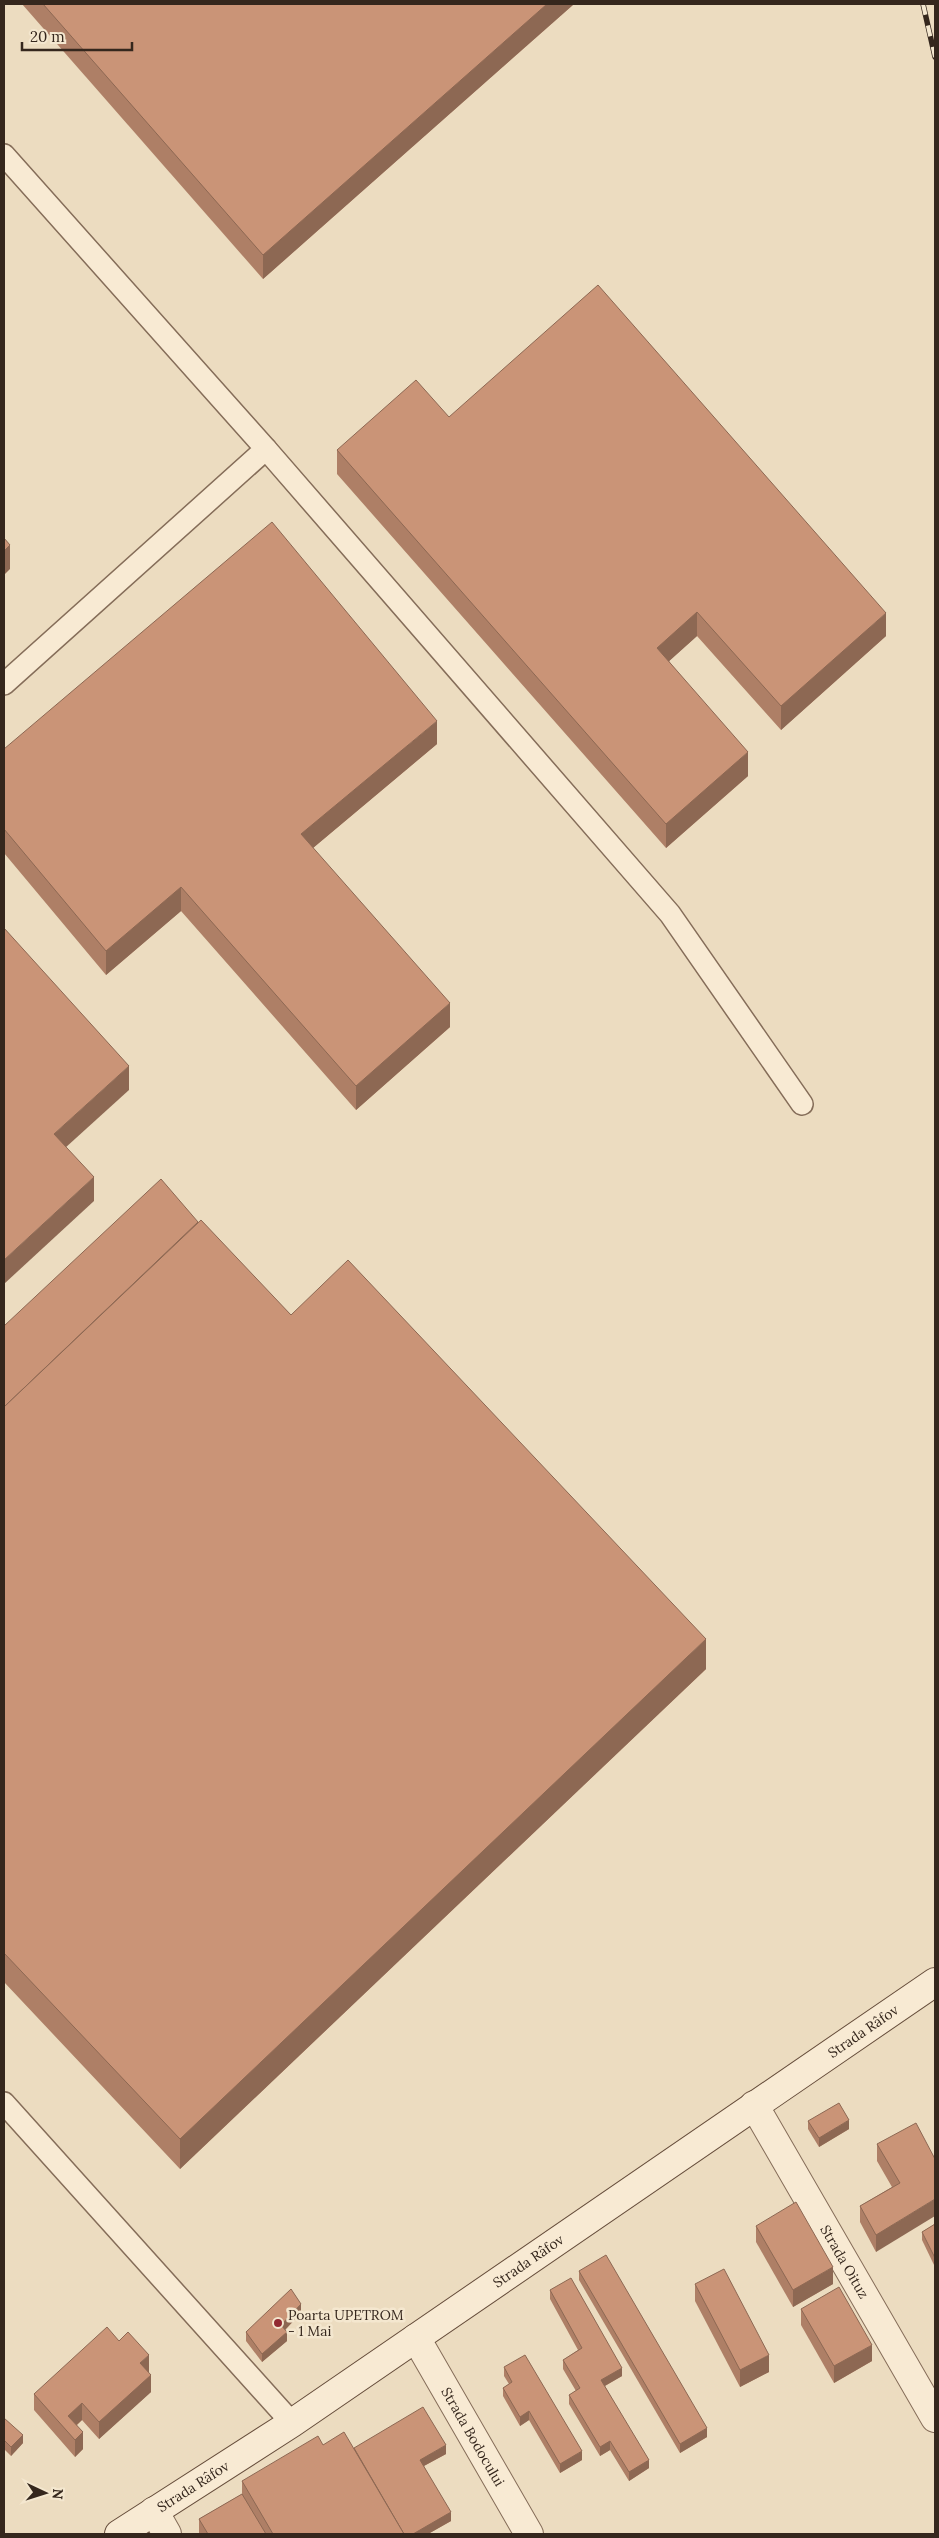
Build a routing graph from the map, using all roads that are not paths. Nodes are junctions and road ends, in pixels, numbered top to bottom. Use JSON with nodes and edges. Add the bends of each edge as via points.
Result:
{"nodes":[{"id":1,"x":4,"y":155,"type":"edge"},
{"id":2,"x":266,"y":449,"type":"junction"},
{"id":3,"x":4,"y":684,"type":"edge"},
{"id":4,"x":802,"y":1104,"type":"dead end"},
{"id":5,"x":935,"y":1982,"type":"edge"},
{"id":6,"x":4,"y":2103,"type":"edge"},
{"id":7,"x":754,"y":2105,"type":"junction"},
{"id":8,"x":416,"y":2338,"type":"junction"},
{"id":9,"x":935,"y":2418,"type":"edge"},
{"id":10,"x":292,"y":2423,"type":"junction"},
{"id":11,"x":161,"y":2523,"type":"edge"},
{"id":12,"x":119,"y":2534,"type":"edge"},
{"id":13,"x":529,"y":2534,"type":"edge"}],
"edges":[{"from":1,"to":2,"type":"lane"},
{"from":2,"to":3,"type":"lane"},
{"from":2,"to":4,"type":"lane","via":[[670,914]]},
{"from":5,"to":7,"type":"street","name":"Strada Râfov"},
{"from":6,"to":10,"type":"lane"},
{"from":7,"to":8,"type":"street","name":"Strada Râfov"},
{"from":7,"to":9,"type":"street","name":"Strada Oituz"},
{"from":8,"to":10,"type":"street","name":"Strada Râfov"},
{"from":8,"to":13,"type":"street","name":"Strada Bodocului"},
{"from":10,"to":11,"type":"street","name":"Strada Râfov"},
{"from":11,"to":12,"type":"street","name":"Strada Râfov"}]}
